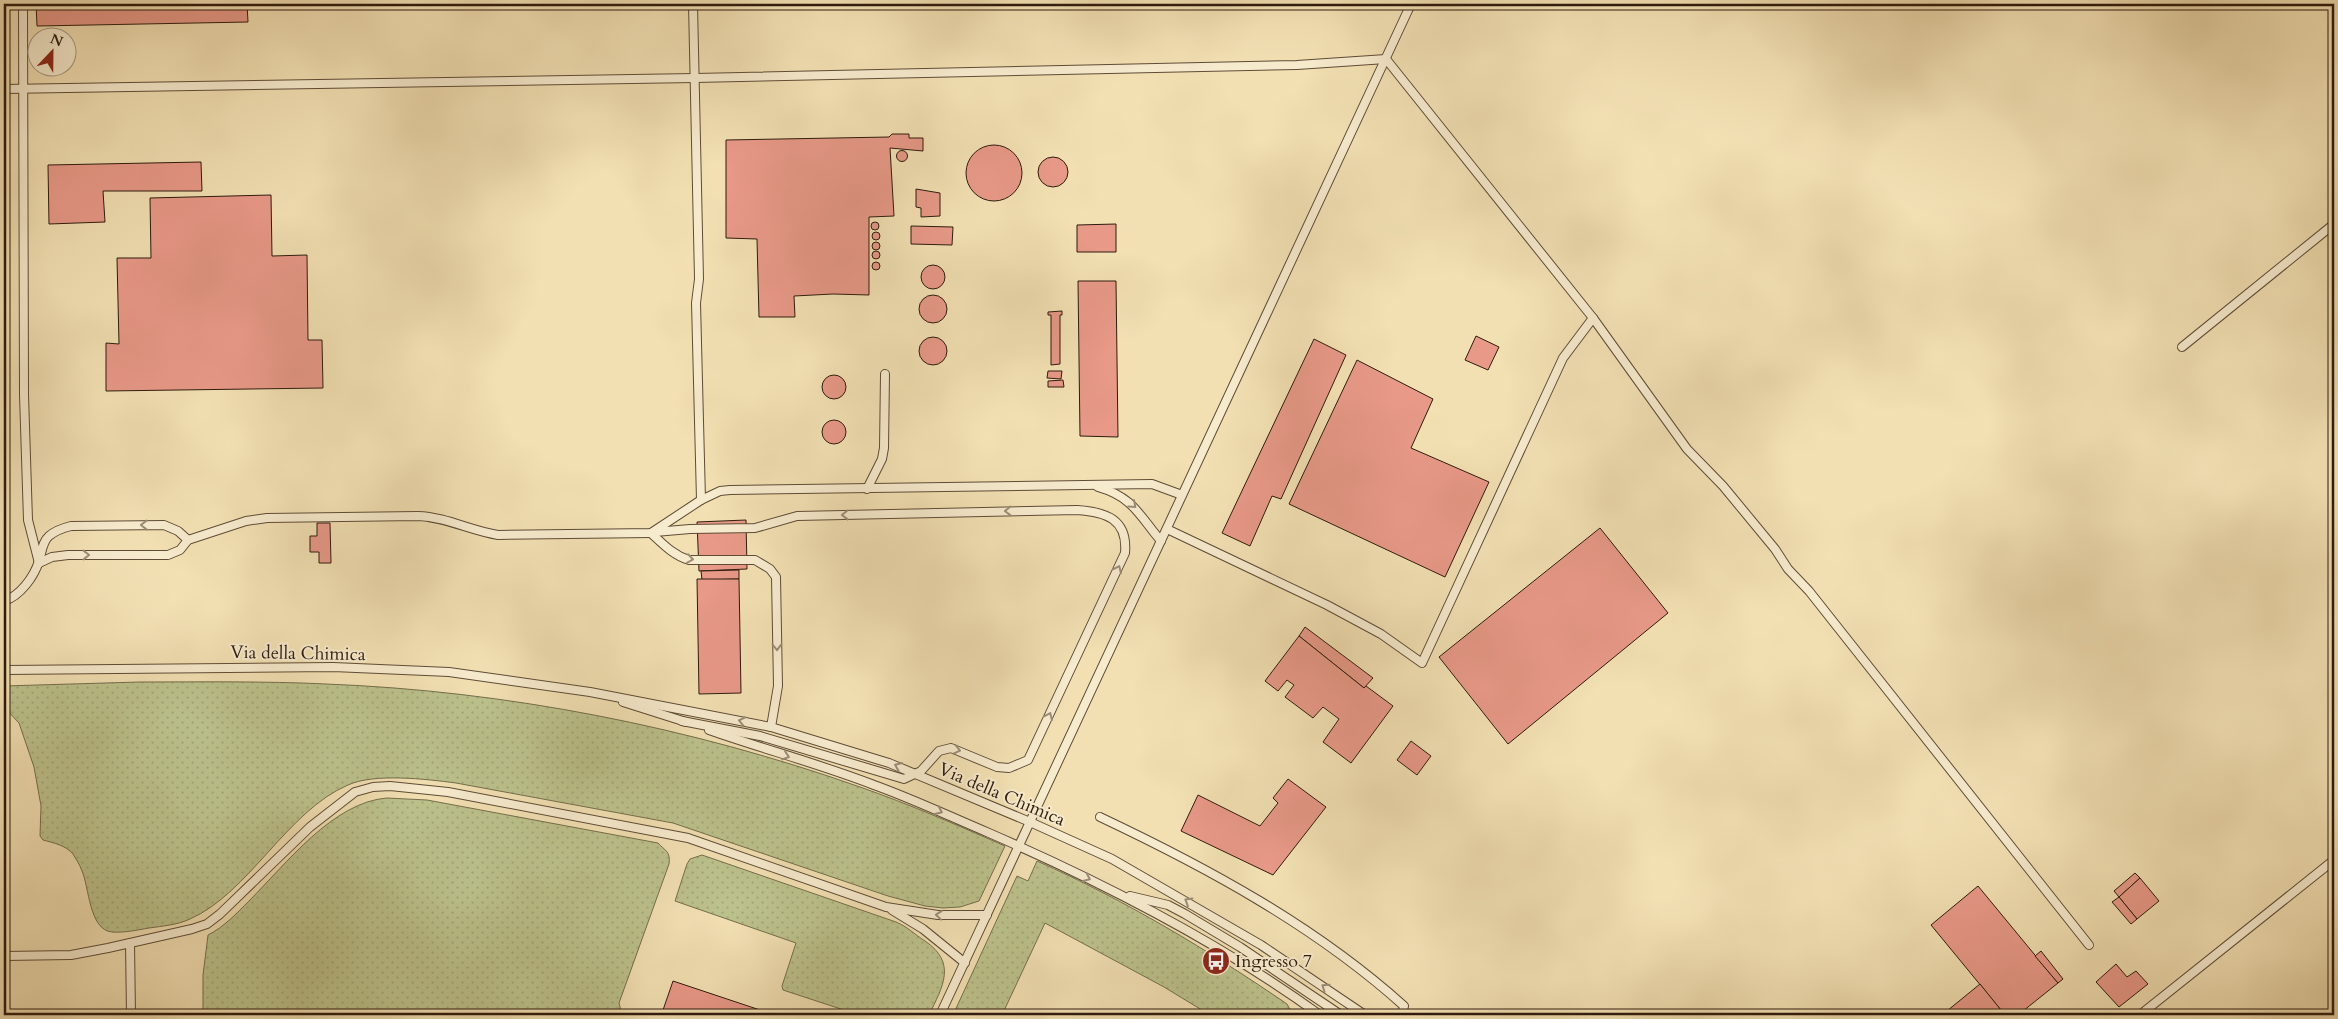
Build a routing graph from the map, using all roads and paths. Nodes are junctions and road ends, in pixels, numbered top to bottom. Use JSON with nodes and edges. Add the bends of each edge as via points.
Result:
{"nodes":[{"id":1,"x":23,"y":4,"type":"edge"},
{"id":2,"x":692,"y":4,"type":"edge"},
{"id":3,"x":1411,"y":4,"type":"edge"},
{"id":4,"x":1386,"y":58,"type":"junction"},
{"id":5,"x":695,"y":78,"type":"junction"},
{"id":6,"x":4,"y":89,"type":"edge"},
{"id":7,"x":23,"y":89,"type":"junction"},
{"id":8,"x":2334,"y":224,"type":"edge"},
{"id":9,"x":1593,"y":318,"type":"junction"},
{"id":10,"x":2182,"y":347,"type":"dead end"},
{"id":11,"x":885,"y":374,"type":"dead end"},
{"id":12,"x":1091,"y":485,"type":"junction"},
{"id":13,"x":867,"y":489,"type":"junction"},
{"id":14,"x":1182,"y":495,"type":"junction"},
{"id":15,"x":701,"y":500,"type":"junction"},
{"id":16,"x":1167,"y":529,"type":"junction"},
{"id":17,"x":650,"y":533,"type":"junction"},
{"id":18,"x":188,"y":540,"type":"junction"},
{"id":19,"x":1161,"y":541,"type":"junction"},
{"id":20,"x":39,"y":563,"type":"junction"},
{"id":21,"x":4,"y":601,"type":"edge"},
{"id":22,"x":4,"y":670,"type":"edge"},
{"id":23,"x":590,"y":692,"type":"junction"},
{"id":24,"x":682,"y":721,"type":"junction"},
{"id":25,"x":771,"y":727,"type":"junction"},
{"id":26,"x":916,"y":774,"type":"junction"},
{"id":27,"x":1100,"y":817,"type":"dead end"},
{"id":28,"x":1030,"y":822,"type":"junction"},
{"id":29,"x":1020,"y":847,"type":"junction"},
{"id":30,"x":2334,"y":860,"type":"edge"},
{"id":31,"x":1119,"y":893,"type":"junction"},
{"id":32,"x":886,"y":906,"type":"junction"},
{"id":33,"x":987,"y":915,"type":"junction"},
{"id":34,"x":130,"y":943,"type":"junction"},
{"id":35,"x":2089,"y":945,"type":"dead end"},
{"id":36,"x":4,"y":956,"type":"edge"},
{"id":37,"x":965,"y":963,"type":"junction"},
{"id":38,"x":2150,"y":1008,"type":"junction"},
{"id":39,"x":131,"y":1015,"type":"edge"},
{"id":40,"x":940,"y":1015,"type":"edge"},
{"id":41,"x":1320,"y":1015,"type":"edge"},
{"id":42,"x":1341,"y":1015,"type":"edge"},
{"id":43,"x":1365,"y":1015,"type":"edge"},
{"id":44,"x":1402,"y":1015,"type":"edge"},
{"id":45,"x":2140,"y":1015,"type":"edge"},
{"id":46,"x":2156,"y":1015,"type":"edge"}],
"edges":[{"from":1,"to":7,"type":"lane"},
{"from":2,"to":5,"type":"lane"},
{"from":3,"to":4,"type":"lane"},
{"from":4,"to":5,"type":"lane","via":[[1297,65]]},
{"from":4,"to":9,"type":"lane"},
{"from":4,"to":14,"type":"lane"},
{"from":5,"to":7,"type":"lane"},
{"from":5,"to":15,"type":"lane"},
{"from":6,"to":7,"type":"lane"},
{"from":7,"to":20,"type":"lane","via":[[28,520]]},
{"from":8,"to":10,"type":"lane"},
{"from":9,"to":16,"type":"lane","via":[[1563,358],[1422,663],[1381,634],[1327,605]]},
{"from":9,"to":35,"type":"lane","via":[[1687,449],[1723,486],[1775,549]]},
{"from":11,"to":13,"type":"lane","via":[[884,448]]},
{"from":12,"to":13,"type":"lane"},
{"from":12,"to":14,"type":"lane","via":[[1152,484]]},
{"from":12,"to":19,"type":"lane","one_way":true,"via":[[1127,500]]},
{"from":13,"to":15,"type":"lane","via":[[730,490]]},
{"from":14,"to":16,"type":"lane"},
{"from":15,"to":17,"type":"lane"},
{"from":16,"to":19,"type":"lane"},
{"from":17,"to":18,"type":"lane","via":[[498,535],[435,517],[287,518],[246,521]]},
{"from":17,"to":25,"type":"lane","one_way":true,"via":[[681,558],[755,560],[770,569],[776,578],[778,686]]},
{"from":26,"to":17,"type":"lane","one_way":true,"via":[[939,751],[952,748],[997,767],[1009,768],[1028,760],[1125,553],[1124,532],[1118,523],[1099,513],[1077,510],[817,515],[797,516],[755,528],[690,528]]},
{"from":20,"to":18,"type":"lane","one_way":true,"via":[[68,555],[168,554],[180,550]]},
{"from":18,"to":20,"type":"lane","one_way":true,"via":[[164,525],[71,526],[48,537]]},
{"from":19,"to":28,"type":"lane"},
{"from":20,"to":21,"type":"lane","via":[[21,590]]},
{"from":22,"to":23,"type":"lane","name":"Via della Chimica","via":[[334,667],[449,672]]},
{"from":23,"to":24,"type":"lane","name":"Via della Chimica"},
{"from":25,"to":23,"type":"lane","name":"Via della Chimica","one_way":true},
{"from":24,"to":26,"type":"lane","via":[[760,736],[904,779]]},
{"from":24,"to":29,"type":"lane","name":"Via della Chimica","one_way":true,"via":[[872,784]]},
{"from":26,"to":25,"type":"lane","name":"Via della Chimica","one_way":true},
{"from":26,"to":28,"type":"lane","name":"Via della Chimica"},
{"from":27,"to":44,"type":"lane","via":[[1197,864],[1284,915],[1380,984],[1404,1006]]},
{"from":28,"to":29,"type":"lane"},
{"from":43,"to":28,"type":"lane","name":"Via della Chimica","one_way":true,"via":[[1296,967],[1174,892],[1112,859]]},
{"from":29,"to":31,"type":"lane","name":"Via della Chimica","one_way":true},
{"from":29,"to":33,"type":"lane"},
{"from":30,"to":38,"type":"lane"},
{"from":31,"to":41,"type":"lane","name":"Via della Chimica","via":[[1220,951]]},
{"from":31,"to":42,"type":"lane","via":[[1168,905],[1186,914]]},
{"from":33,"to":32,"type":"lane","one_way":true,"via":[[938,916]]},
{"from":32,"to":34,"type":"lane","via":[[688,838],[448,792],[382,787],[355,792],[310,827],[207,924]]},
{"from":32,"to":37,"type":"lane","via":[[923,929]]},
{"from":33,"to":37,"type":"lane"},
{"from":34,"to":36,"type":"lane","via":[[71,955]]},
{"from":34,"to":39,"type":"lane"},
{"from":37,"to":40,"type":"lane"},
{"from":38,"to":45,"type":"lane"},
{"from":38,"to":46,"type":"lane"}]}
